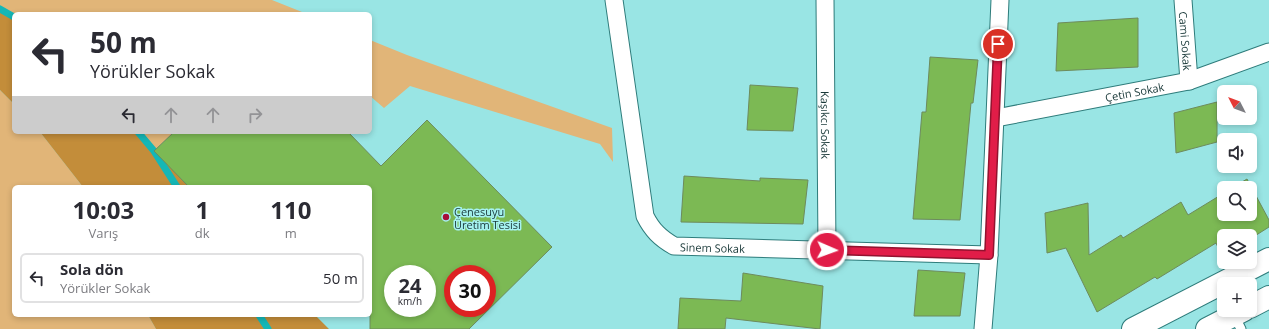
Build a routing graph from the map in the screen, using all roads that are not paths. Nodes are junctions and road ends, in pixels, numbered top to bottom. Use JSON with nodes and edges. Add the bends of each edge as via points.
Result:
{"nodes":[{"id":1,"x":614,"y":0,"type":"edge"},
{"id":2,"x":826,"y":0,"type":"edge"},
{"id":3,"x":1000,"y":0,"type":"edge"},
{"id":4,"x":1183,"y":0,"type":"edge"},
{"id":5,"x":1269,"y":52,"type":"edge"},
{"id":6,"x":1189,"y":81,"type":"junction"},
{"id":7,"x":996,"y":118,"type":"junction"},
{"id":8,"x":827,"y":250,"type":"junction"},
{"id":9,"x":989,"y":255,"type":"junction"},
{"id":10,"x":1269,"y":260,"type":"edge"},
{"id":11,"x":1269,"y":297,"type":"edge"},
{"id":12,"x":1257,"y":305,"type":"edge"},
{"id":13,"x":1237,"y":317,"type":"edge"},
{"id":14,"x":983,"y":329,"type":"edge"},
{"id":15,"x":1133,"y":329,"type":"edge"},
{"id":16,"x":1207,"y":329,"type":"edge"}],
"edges":[{"from":1,"to":8,"type":"street","name":"Sinem Sokak","via":[[641,194],[645,216],[652,230],[674,246]]},
{"from":2,"to":8,"type":"street","name":"Kaşıkcı Sokak"},
{"from":3,"to":7,"type":"street"},
{"from":4,"to":6,"type":"street","name":"Cami Sokak"},
{"from":5,"to":6,"type":"street","name":"Çetin Sokak"},
{"from":6,"to":7,"type":"street","name":"Çetin Sokak"},
{"from":7,"to":9,"type":"street"},
{"from":8,"to":9,"type":"street","name":"Sinem Sokak"},
{"from":9,"to":14,"type":"street"},
{"from":10,"to":15,"type":"main road"},
{"from":11,"to":12,"type":"main road"},
{"from":13,"to":16,"type":"main road"}]}
